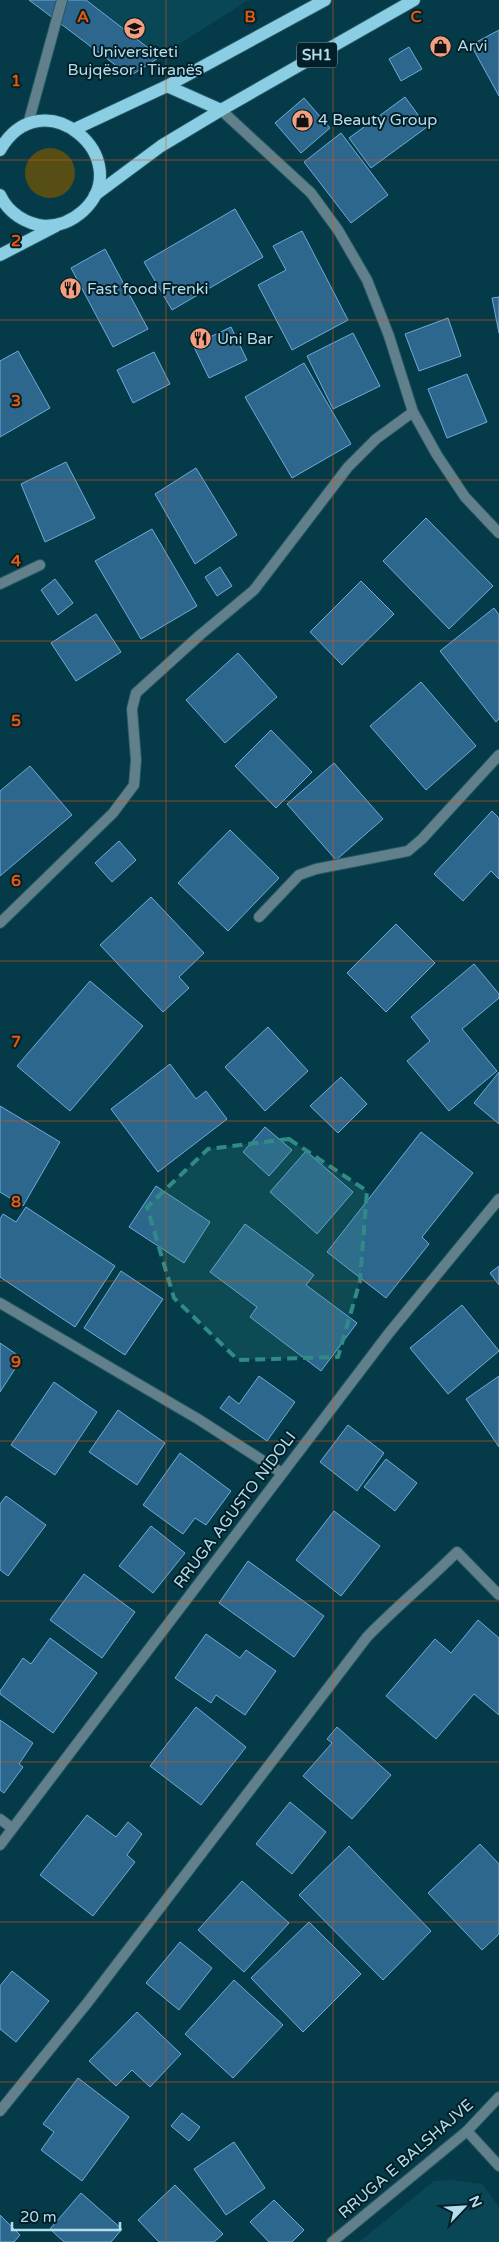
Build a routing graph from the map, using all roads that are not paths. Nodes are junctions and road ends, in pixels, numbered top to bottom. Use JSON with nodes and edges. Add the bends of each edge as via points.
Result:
{"nodes":[{"id":1,"x":62,"y":0,"type":"edge"},
{"id":2,"x":325,"y":0,"type":"edge"},
{"id":3,"x":414,"y":0,"type":"edge"},
{"id":4,"x":167,"y":86,"type":"junction"},
{"id":5,"x":221,"y":110,"type":"junction"},
{"id":6,"x":28,"y":124,"type":"junction"},
{"id":7,"x":75,"y":129,"type":"junction"},
{"id":8,"x":0,"y":150,"type":"edge"},
{"id":9,"x":0,"y":195,"type":"edge"},
{"id":10,"x":94,"y":195,"type":"junction"},
{"id":11,"x":63,"y":223,"type":"junction"},
{"id":12,"x":0,"y":255,"type":"edge"},
{"id":13,"x":413,"y":412,"type":"junction"},
{"id":14,"x":499,"y":533,"type":"edge"},
{"id":15,"x":40,"y":565,"type":"dead end"},
{"id":16,"x":0,"y":584,"type":"edge"},
{"id":17,"x":499,"y":756,"type":"edge"},
{"id":18,"x":259,"y":917,"type":"dead end"},
{"id":19,"x":0,"y":923,"type":"edge"},
{"id":20,"x":499,"y":1199,"type":"edge"},
{"id":21,"x":0,"y":1302,"type":"edge"},
{"id":22,"x":282,"y":1473,"type":"junction"},
{"id":23,"x":499,"y":1595,"type":"edge"},
{"id":24,"x":0,"y":1820,"type":"edge"},
{"id":25,"x":12,"y":1828,"type":"junction"},
{"id":26,"x":0,"y":1845,"type":"edge"},
{"id":27,"x":499,"y":2097,"type":"edge"},
{"id":28,"x":0,"y":2111,"type":"edge"},
{"id":29,"x":467,"y":2131,"type":"junction"},
{"id":30,"x":499,"y":2166,"type":"edge"},
{"id":31,"x":332,"y":2242,"type":"edge"}],
"edges":[{"from":1,"to":6,"type":"street"},
{"from":2,"to":4,"type":"main road","number":"SH1"},
{"from":3,"to":5,"type":"main road","number":"SH1"},
{"from":4,"to":5,"type":"main road"},
{"from":4,"to":7,"type":"main road","number":"SH1"},
{"from":5,"to":10,"type":"main road","number":"SH1","via":[[161,146]]},
{"from":5,"to":13,"type":"street","via":[[311,193],[338,230],[367,280]]},
{"from":6,"to":7,"type":"main road","via":[[47,121]]},
{"from":6,"to":8,"type":"main road","via":[[10,136]]},
{"from":7,"to":10,"type":"main road","number":"SH1","via":[[87,140],[98,162],[99,179]]},
{"from":9,"to":11,"type":"main road","number":"SH1","via":[[11,211],[24,220],[47,226]]},
{"from":10,"to":11,"type":"main road","number":"SH1","via":[[85,210]]},
{"from":11,"to":12,"type":"main road","number":"SH1"},
{"from":13,"to":14,"type":"street","via":[[465,497]]},
{"from":13,"to":19,"type":"street","via":[[376,439],[348,467],[254,590],[136,693],[132,709],[136,760],[134,785],[113,813]]},
{"from":15,"to":16,"type":"street"},
{"from":17,"to":18,"type":"street","via":[[408,851],[299,875]]},
{"from":20,"to":22,"type":"street","name":"RRUGA AGUSTO NIDOLI","via":[[389,1333]]},
{"from":21,"to":22,"type":"street","via":[[198,1419]]},
{"from":22,"to":25,"type":"street","name":"RRUGA AGUSTO NIDOLI"},
{"from":23,"to":28,"type":"street","via":[[457,1552],[367,1637],[88,2002]]},
{"from":24,"to":25,"type":"street"},
{"from":25,"to":26,"type":"street","name":"RRUGA AGUSTO NIDOLI"},
{"from":27,"to":29,"type":"street","name":"RRUGA E BALSHAJVE"},
{"from":29,"to":30,"type":"street"},
{"from":29,"to":31,"type":"street","name":"RRUGA E BALSHAJVE"}]}
